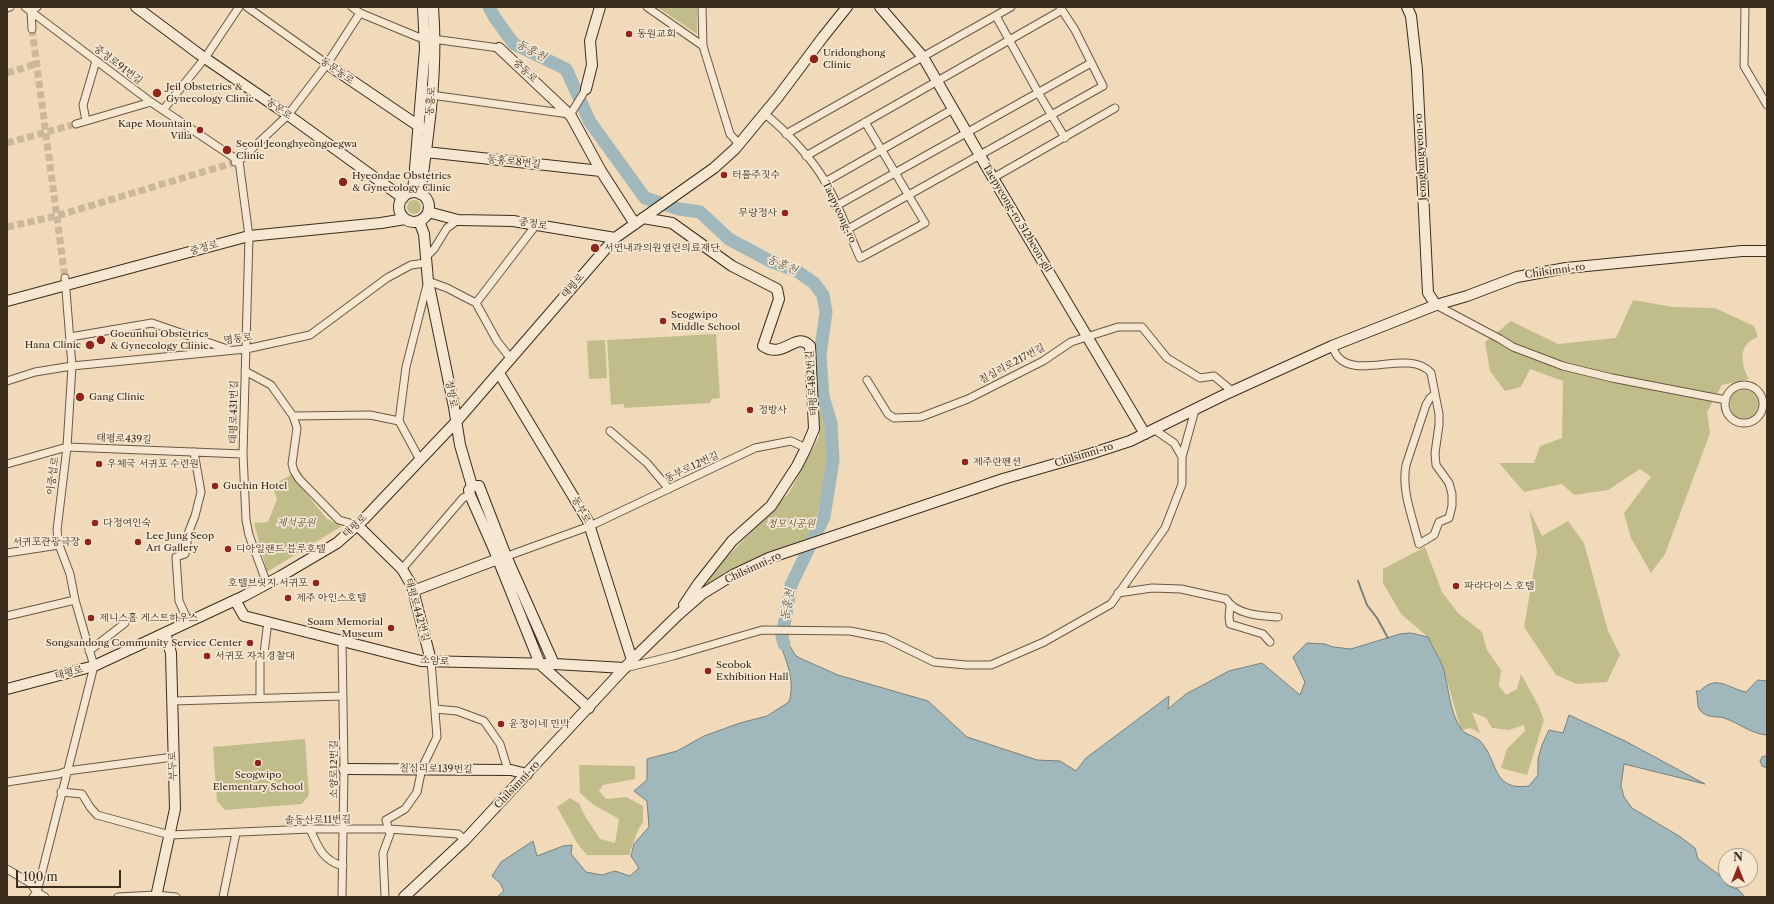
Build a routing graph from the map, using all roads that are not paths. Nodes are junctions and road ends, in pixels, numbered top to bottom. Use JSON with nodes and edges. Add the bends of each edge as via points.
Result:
{"nodes":[{"id":1,"x":10,"y":7,"type":"edge"},
{"id":2,"x":136,"y":7,"type":"edge"},
{"id":3,"x":239,"y":7,"type":"edge"},
{"id":4,"x":247,"y":7,"type":"edge"},
{"id":5,"x":352,"y":7,"type":"edge"},
{"id":6,"x":423,"y":7,"type":"edge"},
{"id":7,"x":433,"y":7,"type":"edge"},
{"id":8,"x":600,"y":7,"type":"edge"},
{"id":9,"x":647,"y":7,"type":"edge"},
{"id":10,"x":702,"y":7,"type":"edge"},
{"id":11,"x":848,"y":7,"type":"edge"},
{"id":12,"x":880,"y":7,"type":"edge"},
{"id":13,"x":1011,"y":7,"type":"edge"},
{"id":14,"x":1407,"y":7,"type":"edge"},
{"id":15,"x":1744,"y":7,"type":"edge"},
{"id":16,"x":7,"y":8,"type":"edge"},
{"id":17,"x":31,"y":8,"type":"edge"},
{"id":18,"x":1061,"y":9,"type":"edge"},
{"id":19,"x":360,"y":13,"type":"junction"},
{"id":20,"x":996,"y":16,"type":"junction"},
{"id":21,"x":32,"y":29,"type":"tunnel mouth"},
{"id":22,"x":430,"y":39,"type":"junction"},
{"id":23,"x":1010,"y":40,"type":"junction"},
{"id":24,"x":703,"y":46,"type":"junction"},
{"id":25,"x":499,"y":48,"type":"joint"},
{"id":26,"x":923,"y":56,"type":"junction"},
{"id":27,"x":204,"y":58,"type":"junction"},
{"id":28,"x":96,"y":61,"type":"junction"},
{"id":29,"x":1091,"y":63,"type":"junction"},
{"id":30,"x":327,"y":64,"type":"junction"},
{"id":31,"x":938,"y":82,"type":"junction"},
{"id":32,"x":586,"y":89,"type":"joint"},
{"id":33,"x":1039,"y":94,"type":"junction"},
{"id":34,"x":431,"y":95,"type":"junction"},
{"id":35,"x":151,"y":102,"type":"junction"},
{"id":36,"x":1767,"y":105,"type":"edge"},
{"id":37,"x":1115,"y":108,"type":"dead end"},
{"id":38,"x":954,"y":109,"type":"junction"},
{"id":39,"x":163,"y":110,"type":"junction"},
{"id":40,"x":765,"y":114,"type":"junction"},
{"id":41,"x":1050,"y":114,"type":"junction"},
{"id":42,"x":288,"y":115,"type":"junction"},
{"id":43,"x":570,"y":115,"type":"junction"},
{"id":44,"x":86,"y":121,"type":"junction"},
{"id":45,"x":866,"y":122,"type":"junction"},
{"id":46,"x":76,"y":124,"type":"tunnel mouth"},
{"id":47,"x":418,"y":127,"type":"junction"},
{"id":48,"x":428,"y":132,"type":"junction"},
{"id":49,"x":786,"y":134,"type":"junction"},
{"id":50,"x":967,"y":134,"type":"junction"},
{"id":51,"x":1065,"y":138,"type":"junction"},
{"id":52,"x":739,"y":144,"type":"junction"},
{"id":53,"x":881,"y":150,"type":"junction"},
{"id":54,"x":426,"y":152,"type":"junction"},
{"id":55,"x":979,"y":154,"type":"junction"},
{"id":56,"x":806,"y":156,"type":"junction"},
{"id":57,"x":236,"y":162,"type":"junction"},
{"id":58,"x":601,"y":171,"type":"junction"},
{"id":59,"x":895,"y":174,"type":"junction"},
{"id":60,"x":993,"y":178,"type":"junction"},
{"id":61,"x":825,"y":182,"type":"junction"},
{"id":62,"x":417,"y":193,"type":"junction"},
{"id":63,"x":908,"y":195,"type":"junction"},
{"id":64,"x":403,"y":198,"type":"junction"},
{"id":65,"x":836,"y":206,"type":"junction"},
{"id":66,"x":428,"y":212,"type":"junction"},
{"id":67,"x":405,"y":219,"type":"junction"},
{"id":68,"x":641,"y":219,"type":"junction"},
{"id":69,"x":458,"y":220,"type":"junction"},
{"id":70,"x":420,"y":221,"type":"junction"},
{"id":71,"x":536,"y":225,"type":"junction"},
{"id":72,"x":848,"y":230,"type":"junction"},
{"id":73,"x":249,"y":236,"type":"junction"},
{"id":74,"x":615,"y":238,"type":"junction"},
{"id":75,"x":1767,"y":250,"type":"edge"},
{"id":76,"x":426,"y":260,"type":"junction"},
{"id":77,"x":66,"y":281,"type":"junction"},
{"id":78,"x":428,"y":281,"type":"junction"},
{"id":79,"x":7,"y":301,"type":"edge"},
{"id":80,"x":476,"y":303,"type":"junction"},
{"id":81,"x":1436,"y":305,"type":"junction"},
{"id":82,"x":1088,"y":337,"type":"junction"},
{"id":83,"x":70,"y":338,"type":"junction"},
{"id":84,"x":1332,"y":346,"type":"junction"},
{"id":85,"x":246,"y":349,"type":"junction"},
{"id":86,"x":232,"y":351,"type":"junction"},
{"id":87,"x":511,"y":359,"type":"junction"},
{"id":88,"x":72,"y":366,"type":"junction"},
{"id":89,"x":245,"y":372,"type":"junction"},
{"id":90,"x":499,"y":373,"type":"junction"},
{"id":91,"x":7,"y":380,"type":"edge"},
{"id":92,"x":867,"y":380,"type":"dead end"},
{"id":93,"x":1232,"y":391,"type":"junction"},
{"id":94,"x":1434,"y":395,"type":"junction"},
{"id":95,"x":1726,"y":400,"type":"junction"},
{"id":96,"x":1194,"y":410,"type":"junction"},
{"id":97,"x":292,"y":416,"type":"junction"},
{"id":98,"x":399,"y":421,"type":"junction"},
{"id":99,"x":455,"y":423,"type":"junction"},
{"id":100,"x":1155,"y":430,"type":"junction"},
{"id":101,"x":610,"y":431,"type":"dead end"},
{"id":102,"x":1145,"y":434,"type":"junction"},
{"id":103,"x":67,"y":447,"type":"junction"},
{"id":104,"x":806,"y":448,"type":"junction"},
{"id":105,"x":194,"y":452,"type":"junction"},
{"id":106,"x":243,"y":454,"type":"junction"},
{"id":107,"x":1182,"y":457,"type":"junction"},
{"id":108,"x":420,"y":460,"type":"junction"},
{"id":109,"x":7,"y":464,"type":"edge"},
{"id":110,"x":669,"y":489,"type":"junction"},
{"id":111,"x":471,"y":491,"type":"junction"},
{"id":112,"x":357,"y":525,"type":"junction"},
{"id":113,"x":590,"y":526,"type":"junction"},
{"id":114,"x":59,"y":545,"type":"junction"},
{"id":115,"x":7,"y":553,"type":"edge"},
{"id":116,"x":502,"y":558,"type":"junction"},
{"id":117,"x":402,"y":569,"type":"junction"},
{"id":118,"x":267,"y":584,"type":"junction"},
{"id":119,"x":413,"y":591,"type":"junction"},
{"id":120,"x":1118,"y":593,"type":"junction"},
{"id":121,"x":75,"y":600,"type":"junction"},
{"id":122,"x":235,"y":600,"type":"junction"},
{"id":123,"x":1230,"y":606,"type":"junction"},
{"id":124,"x":678,"y":615,"type":"junction"},
{"id":125,"x":7,"y":616,"type":"edge"},
{"id":126,"x":1278,"y":617,"type":"dead end"},
{"id":127,"x":268,"y":621,"type":"junction"},
{"id":128,"x":125,"y":623,"type":"dead end"},
{"id":129,"x":189,"y":623,"type":"junction"},
{"id":130,"x":165,"y":634,"type":"junction"},
{"id":131,"x":342,"y":640,"type":"junction"},
{"id":132,"x":1270,"y":642,"type":"dead end"},
{"id":133,"x":90,"y":651,"type":"junction"},
{"id":134,"x":632,"y":660,"type":"junction"},
{"id":135,"x":431,"y":661,"type":"junction"},
{"id":136,"x":540,"y":664,"type":"junction"},
{"id":137,"x":554,"y":664,"type":"junction"},
{"id":138,"x":94,"y":666,"type":"junction"},
{"id":139,"x":625,"y":668,"type":"junction"},
{"id":140,"x":7,"y":689,"type":"edge"},
{"id":141,"x":343,"y":696,"type":"junction"},
{"id":142,"x":260,"y":698,"type":"junction"},
{"id":143,"x":173,"y":701,"type":"junction"},
{"id":144,"x":589,"y":708,"type":"junction"},
{"id":145,"x":435,"y":709,"type":"junction"},
{"id":146,"x":173,"y":757,"type":"junction"},
{"id":147,"x":422,"y":768,"type":"junction"},
{"id":148,"x":344,"y":769,"type":"junction"},
{"id":149,"x":508,"y":770,"type":"junction"},
{"id":150,"x":67,"y":771,"type":"junction"},
{"id":151,"x":527,"y":774,"type":"junction"},
{"id":152,"x":7,"y":782,"type":"edge"},
{"id":153,"x":62,"y":792,"type":"junction"},
{"id":154,"x":310,"y":829,"type":"junction"},
{"id":155,"x":343,"y":829,"type":"junction"},
{"id":156,"x":389,"y":829,"type":"junction"},
{"id":157,"x":236,"y":833,"type":"junction"},
{"id":158,"x":170,"y":835,"type":"junction"},
{"id":159,"x":465,"y":840,"type":"junction"},
{"id":160,"x":343,"y":866,"type":"junction"},
{"id":161,"x":7,"y":869,"type":"edge"},
{"id":162,"x":35,"y":895,"type":"edge"},
{"id":163,"x":156,"y":896,"type":"edge"},
{"id":164,"x":45,"y":897,"type":"edge"},
{"id":165,"x":118,"y":897,"type":"edge"},
{"id":166,"x":176,"y":897,"type":"edge"},
{"id":167,"x":223,"y":897,"type":"edge"},
{"id":168,"x":342,"y":897,"type":"edge"},
{"id":169,"x":385,"y":897,"type":"edge"},
{"id":170,"x":404,"y":897,"type":"edge"}],
"edges":[{"from":1,"to":16,"type":"street"},
{"from":2,"to":27,"type":"street","name":"동문로"},
{"from":3,"to":27,"type":"street"},
{"from":4,"to":30,"type":"street","name":"동문동로"},
{"from":5,"to":19,"type":"street","name":"중동로"},
{"from":6,"to":22,"type":"street","name":"동홍로"},
{"from":7,"to":22,"type":"street","name":"동홍로"},
{"from":8,"to":32,"type":"street","via":[[590,41],[592,65]]},
{"from":9,"to":24,"type":"street"},
{"from":10,"to":24,"type":"street"},
{"from":11,"to":40,"type":"street"},
{"from":12,"to":26,"type":"street","name":"Taepyeong-ro 512beon-gil"},
{"from":13,"to":20,"type":"street"},
{"from":14,"to":81,"type":"street","name":"Jeongbangyeon-ro","via":[[1411,16],[1417,70],[1428,293]]},
{"from":15,"to":36,"type":"street","via":[[1744,66]]},
{"from":17,"to":21,"type":"street"},
{"from":17,"to":28,"type":"street","name":"중정로91번길"},
{"from":18,"to":23,"type":"street"},
{"from":18,"to":29,"type":"street","via":[[1075,30]]},
{"from":19,"to":22,"type":"street","name":"중동로","via":[[418,37]]},
{"from":19,"to":30,"type":"street"},
{"from":20,"to":23,"type":"street"},
{"from":20,"to":26,"type":"street"},
{"from":22,"to":25,"type":"street","name":"중동로"},
{"from":22,"to":34,"type":"street","name":"동홍로"},
{"from":22,"to":47,"type":"street","name":"동홍로"},
{"from":23,"to":31,"type":"street"},
{"from":23,"to":33,"type":"street"},
{"from":24,"to":52,"type":"street","via":[[730,134]]},
{"from":25,"to":43,"type":"street","name":"중동로"},
{"from":26,"to":31,"type":"street","name":"Taepyeong-ro 512beon-gil"},
{"from":26,"to":49,"type":"street"},
{"from":27,"to":39,"type":"street"},
{"from":27,"to":42,"type":"street","name":"동문로"},
{"from":28,"to":35,"type":"street","name":"중정로91번길"},
{"from":28,"to":44,"type":"street","via":[[83,105]]},
{"from":29,"to":33,"type":"street"},
{"from":29,"to":41,"type":"street","via":[[1103,86]]},
{"from":30,"to":42,"type":"street"},
{"from":30,"to":47,"type":"street","name":"동문동로"},
{"from":31,"to":38,"type":"street","name":"Taepyeong-ro 512beon-gil"},
{"from":31,"to":45,"type":"street"},
{"from":32,"to":43,"type":"street"},
{"from":33,"to":41,"type":"street"},
{"from":33,"to":50,"type":"street"},
{"from":34,"to":43,"type":"street"},
{"from":34,"to":48,"type":"street","name":"동홍로"},
{"from":35,"to":39,"type":"street","name":"중정로91번길"},
{"from":35,"to":44,"type":"street"},
{"from":37,"to":51,"type":"street"},
{"from":38,"to":50,"type":"street","name":"Taepyeong-ro 512beon-gil"},
{"from":38,"to":53,"type":"street"},
{"from":39,"to":57,"type":"street","name":"중정로91번길"},
{"from":40,"to":49,"type":"street","name":"Taepyeong-ro"},
{"from":40,"to":52,"type":"street"},
{"from":41,"to":51,"type":"street"},
{"from":41,"to":55,"type":"street"},
{"from":42,"to":57,"type":"street"},
{"from":42,"to":64,"type":"street","name":"동문로"},
{"from":43,"to":58,"type":"street","name":"중동로"},
{"from":44,"to":46,"type":"street"},
{"from":45,"to":53,"type":"street"},
{"from":45,"to":56,"type":"street"},
{"from":47,"to":48,"type":"street","name":"동문동로"},
{"from":47,"to":62,"type":"street","name":"동홍로"},
{"from":48,"to":54,"type":"street","name":"동홍로"},
{"from":49,"to":56,"type":"street","name":"Taepyeong-ro"},
{"from":50,"to":55,"type":"street","name":"Taepyeong-ro 512beon-gil"},
{"from":50,"to":59,"type":"street"},
{"from":51,"to":60,"type":"street"},
{"from":52,"to":68,"type":"street","via":[[714,168]]},
{"from":53,"to":59,"type":"street"},
{"from":53,"to":61,"type":"street"},
{"from":54,"to":58,"type":"street","name":"동홍로8번길"},
{"from":54,"to":62,"type":"street","name":"동홍로"},
{"from":55,"to":60,"type":"street","name":"Taepyeong-ro 512beon-gil"},
{"from":55,"to":63,"type":"street"},
{"from":56,"to":61,"type":"street","name":"Taepyeong-ro"},
{"from":57,"to":73,"type":"street"},
{"from":58,"to":68,"type":"street","name":"중동로"},
{"from":59,"to":63,"type":"street"},
{"from":59,"to":65,"type":"street"},
{"from":60,"to":82,"type":"street","name":"Taepyeong-ro 512beon-gil"},
{"from":61,"to":65,"type":"street","name":"Taepyeong-ro"},
{"from":62,"to":64,"type":"street"},
{"from":62,"to":66,"type":"street","via":[[427,200]]},
{"from":63,"to":72,"type":"street"},
{"from":63,"to":72,"type":"street","name":"Taepyeong-ro","via":[[925,223],[860,258]]},
{"from":64,"to":67,"type":"street","via":[[400,210]]},
{"from":65,"to":72,"type":"street","name":"Taepyeong-ro"},
{"from":66,"to":69,"type":"street","name":"중정로"},
{"from":66,"to":70,"type":"street"},
{"from":67,"to":70,"type":"street"},
{"from":67,"to":73,"type":"street","name":"중정로"},
{"from":68,"to":74,"type":"street"},
{"from":68,"to":104,"type":"street","name":"태평로482번길","via":[[672,223],[732,266],[777,289],[779,299],[764,346],[769,350],[780,350],[798,340],[810,346],[814,429]]},
{"from":69,"to":71,"type":"street","name":"중정로","via":[[513,221]]},
{"from":69,"to":76,"type":"street","via":[[447,228]]},
{"from":70,"to":76,"type":"street","name":"정방로"},
{"from":71,"to":74,"type":"street","name":"중정로"},
{"from":71,"to":80,"type":"street"},
{"from":73,"to":77,"type":"street","name":"중정로"},
{"from":73,"to":85,"type":"street","name":"태평로431번길"},
{"from":74,"to":87,"type":"street","name":"태평로"},
{"from":75,"to":81,"type":"street","name":"Chilsimni-ro","via":[[1534,272]]},
{"from":76,"to":78,"type":"street","name":"정방로"},
{"from":76,"to":85,"type":"street","name":"명동로","via":[[386,278],[310,335]]},
{"from":77,"to":79,"type":"street","name":"중정로"},
{"from":77,"to":83,"type":"street","name":"이중섭로"},
{"from":78,"to":80,"type":"street"},
{"from":78,"to":98,"type":"street","via":[[406,367]]},
{"from":78,"to":99,"type":"street","name":"정방로"},
{"from":80,"to":87,"type":"street"},
{"from":81,"to":84,"type":"street","name":"Chilsimni-ro"},
{"from":81,"to":95,"type":"street","via":[[1513,347],[1556,364],[1612,378]]},
{"from":82,"to":92,"type":"street","name":"칠십리로217번길","via":[[1071,342],[1043,361],[959,404],[921,417],[894,418],[888,414]]},
{"from":82,"to":93,"type":"street","name":"칠십리로217번길","via":[[1118,327],[1142,327],[1167,358],[1200,378],[1214,376]]},
{"from":82,"to":102,"type":"street","name":"Taepyeong-ro 512beon-gil"},
{"from":83,"to":86,"type":"street","via":[[152,324]]},
{"from":83,"to":88,"type":"street","name":"이중섭로"},
{"from":84,"to":93,"type":"street","name":"Chilsimni-ro"},
{"from":84,"to":94,"type":"street","via":[[1339,358],[1354,366],[1400,363],[1420,365],[1431,373]]},
{"from":85,"to":86,"type":"street","name":"명동로"},
{"from":85,"to":89,"type":"street","name":"태평로431번길"},
{"from":86,"to":88,"type":"street","name":"명동로"},
{"from":87,"to":90,"type":"street","name":"태평로"},
{"from":88,"to":91,"type":"street","name":"명동로"},
{"from":88,"to":103,"type":"street","name":"이중섭로"},
{"from":89,"to":97,"type":"street","via":[[271,385]]},
{"from":89,"to":106,"type":"street","name":"태평로431번길"},
{"from":90,"to":99,"type":"street","name":"태평로"},
{"from":90,"to":113,"type":"street","name":"동부로"},
{"from":93,"to":96,"type":"street","name":"Chilsimni-ro"},
{"from":94,"to":94,"type":"street","via":[[1439,414],[1436,465],[1449,483],[1452,506],[1449,518],[1439,522],[1434,535],[1419,544],[1404,486],[1404,475],[1426,405]]},
{"from":95,"to":95,"type":"street","via":[[1732,390],[1749,386],[1759,392],[1763,406],[1755,419],[1741,422],[1728,415]]},
{"from":96,"to":100,"type":"street","name":"Chilsimni-ro"},
{"from":96,"to":107,"type":"street"},
{"from":97,"to":98,"type":"street","via":[[370,415]]},
{"from":97,"to":112,"type":"street","via":[[297,428],[292,464],[299,480],[339,520]]},
{"from":98,"to":108,"type":"street"},
{"from":99,"to":108,"type":"street","name":"태평로"},
{"from":99,"to":111,"type":"street","name":"정방로"},
{"from":100,"to":102,"type":"street","name":"Chilsimni-ro"},
{"from":100,"to":107,"type":"street","via":[[1174,444]]},
{"from":101,"to":110,"type":"street","via":[[647,463]]},
{"from":102,"to":124,"type":"street","name":"Chilsimni-ro","via":[[769,558],[733,575],[702,594]]},
{"from":103,"to":105,"type":"street","name":"태평로439길"},
{"from":103,"to":109,"type":"street","name":"태평로439길"},
{"from":103,"to":114,"type":"street","name":"이중섭로","via":[[58,516]]},
{"from":104,"to":110,"type":"street","name":"동부로12번길","via":[[791,442],[755,448]]},
{"from":104,"to":124,"type":"street","name":"태평로482번길","via":[[771,506],[732,541],[698,584]]},
{"from":105,"to":106,"type":"street","name":"태평로439길"},
{"from":105,"to":129,"type":"street","via":[[201,492],[184,554],[176,557],[178,600]]},
{"from":106,"to":118,"type":"street","name":"태평로431번길","via":[[246,520]]},
{"from":107,"to":120,"type":"street","via":[[1182,484],[1165,528]]},
{"from":108,"to":112,"type":"street","name":"태평로"},
{"from":110,"to":113,"type":"street","name":"동부로12번길"},
{"from":111,"to":116,"type":"street","name":"정방로"},
{"from":111,"to":117,"type":"street","name":"태평로442번길","via":[[462,498]]},
{"from":112,"to":117,"type":"street","name":"태평로442번길"},
{"from":112,"to":118,"type":"street","name":"태평로","via":[[337,543]]},
{"from":113,"to":116,"type":"street"},
{"from":113,"to":134,"type":"street","name":"동부로"},
{"from":114,"to":115,"type":"street"},
{"from":114,"to":121,"type":"street","name":"이중섭로","via":[[70,574]]},
{"from":116,"to":119,"type":"street"},
{"from":116,"to":136,"type":"street","name":"정방로"},
{"from":116,"to":137,"type":"street","name":"정방로"},
{"from":117,"to":119,"type":"street","name":"태평로442번길"},
{"from":118,"to":122,"type":"street","name":"태평로"},
{"from":119,"to":135,"type":"street","name":"태평로442번길"},
{"from":120,"to":123,"type":"street","via":[[1152,588],[1181,589],[1226,599]]},
{"from":120,"to":139,"type":"street","via":[[1111,604],[1051,638],[991,665],[934,662],[885,638],[857,633],[762,630]]},
{"from":121,"to":125,"type":"street"},
{"from":121,"to":133,"type":"street","name":"이중섭로"},
{"from":122,"to":127,"type":"street","name":"소암로","via":[[244,616]]},
{"from":122,"to":129,"type":"street","name":"태평로"},
{"from":123,"to":126,"type":"street","via":[[1252,615]]},
{"from":123,"to":132,"type":"street","via":[[1230,624],[1263,634]]},
{"from":124,"to":134,"type":"street","name":"Chilsimni-ro"},
{"from":127,"to":131,"type":"street","name":"소암로"},
{"from":127,"to":142,"type":"street","via":[[264,653],[260,660]]},
{"from":128,"to":133,"type":"street"},
{"from":129,"to":130,"type":"street","name":"태평로"},
{"from":130,"to":138,"type":"street","name":"태평로"},
{"from":130,"to":143,"type":"street","name":"부두로","via":[[171,652]]},
{"from":131,"to":135,"type":"street","name":"소암로","via":[[422,661]]},
{"from":131,"to":141,"type":"street","name":"소양로12번길"},
{"from":133,"to":138,"type":"street","name":"이중섭로"},
{"from":134,"to":139,"type":"street","name":"Chilsimni-ro"},
{"from":135,"to":136,"type":"street","name":"소암로"},
{"from":135,"to":145,"type":"street","name":"태평로442번길"},
{"from":136,"to":137,"type":"street","name":"소암로"},
{"from":136,"to":144,"type":"street"},
{"from":137,"to":139,"type":"street","name":"소암로"},
{"from":138,"to":140,"type":"street","name":"태평로"},
{"from":138,"to":150,"type":"street"},
{"from":139,"to":144,"type":"street","name":"Chilsimni-ro"},
{"from":141,"to":142,"type":"street"},
{"from":141,"to":148,"type":"street","name":"소양로12번길"},
{"from":142,"to":143,"type":"street"},
{"from":143,"to":146,"type":"street","name":"부두로"},
{"from":144,"to":151,"type":"street","name":"Chilsimni-ro"},
{"from":145,"to":147,"type":"street","name":"태평로442번길","via":[[437,737]]},
{"from":145,"to":149,"type":"street","via":[[457,711],[484,721],[500,744]]},
{"from":146,"to":150,"type":"street"},
{"from":146,"to":158,"type":"street","name":"부두로","via":[[175,810]]},
{"from":147,"to":148,"type":"street","name":"칠십리로139번길"},
{"from":147,"to":149,"type":"street","name":"칠십리로139번길"},
{"from":147,"to":156,"type":"street","name":"태평로442번길","via":[[416,792],[405,809],[386,820]]},
{"from":148,"to":155,"type":"street","name":"소양로12번길"},
{"from":149,"to":151,"type":"street","name":"칠십리로139번길"},
{"from":150,"to":152,"type":"street"},
{"from":150,"to":153,"type":"street"},
{"from":151,"to":159,"type":"street","name":"Chilsimni-ro"},
{"from":153,"to":158,"type":"street","name":"솔동산로11번길","via":[[82,794],[97,815]]},
{"from":153,"to":162,"type":"street"},
{"from":154,"to":155,"type":"street","name":"솔동산로11번길"},
{"from":154,"to":157,"type":"street","name":"솔동산로11번길"},
{"from":154,"to":160,"type":"street","via":[[327,860]]},
{"from":155,"to":156,"type":"street","name":"솔동산로11번길"},
{"from":155,"to":160,"type":"street","name":"소양로12번길"},
{"from":156,"to":159,"type":"street","name":"솔동산로11번길","via":[[458,834]]},
{"from":156,"to":169,"type":"street","name":"태평로442번길","via":[[384,853]]},
{"from":157,"to":158,"type":"street","name":"솔동산로11번길"},
{"from":157,"to":167,"type":"street"},
{"from":158,"to":163,"type":"street","name":"부두로"},
{"from":159,"to":170,"type":"street","name":"Chilsimni-ro"},
{"from":160,"to":168,"type":"street","name":"소양로12번길"},
{"from":161,"to":162,"type":"street","via":[[30,883]]},
{"from":162,"to":164,"type":"street"},
{"from":163,"to":165,"type":"street"},
{"from":163,"to":166,"type":"street"}]}
